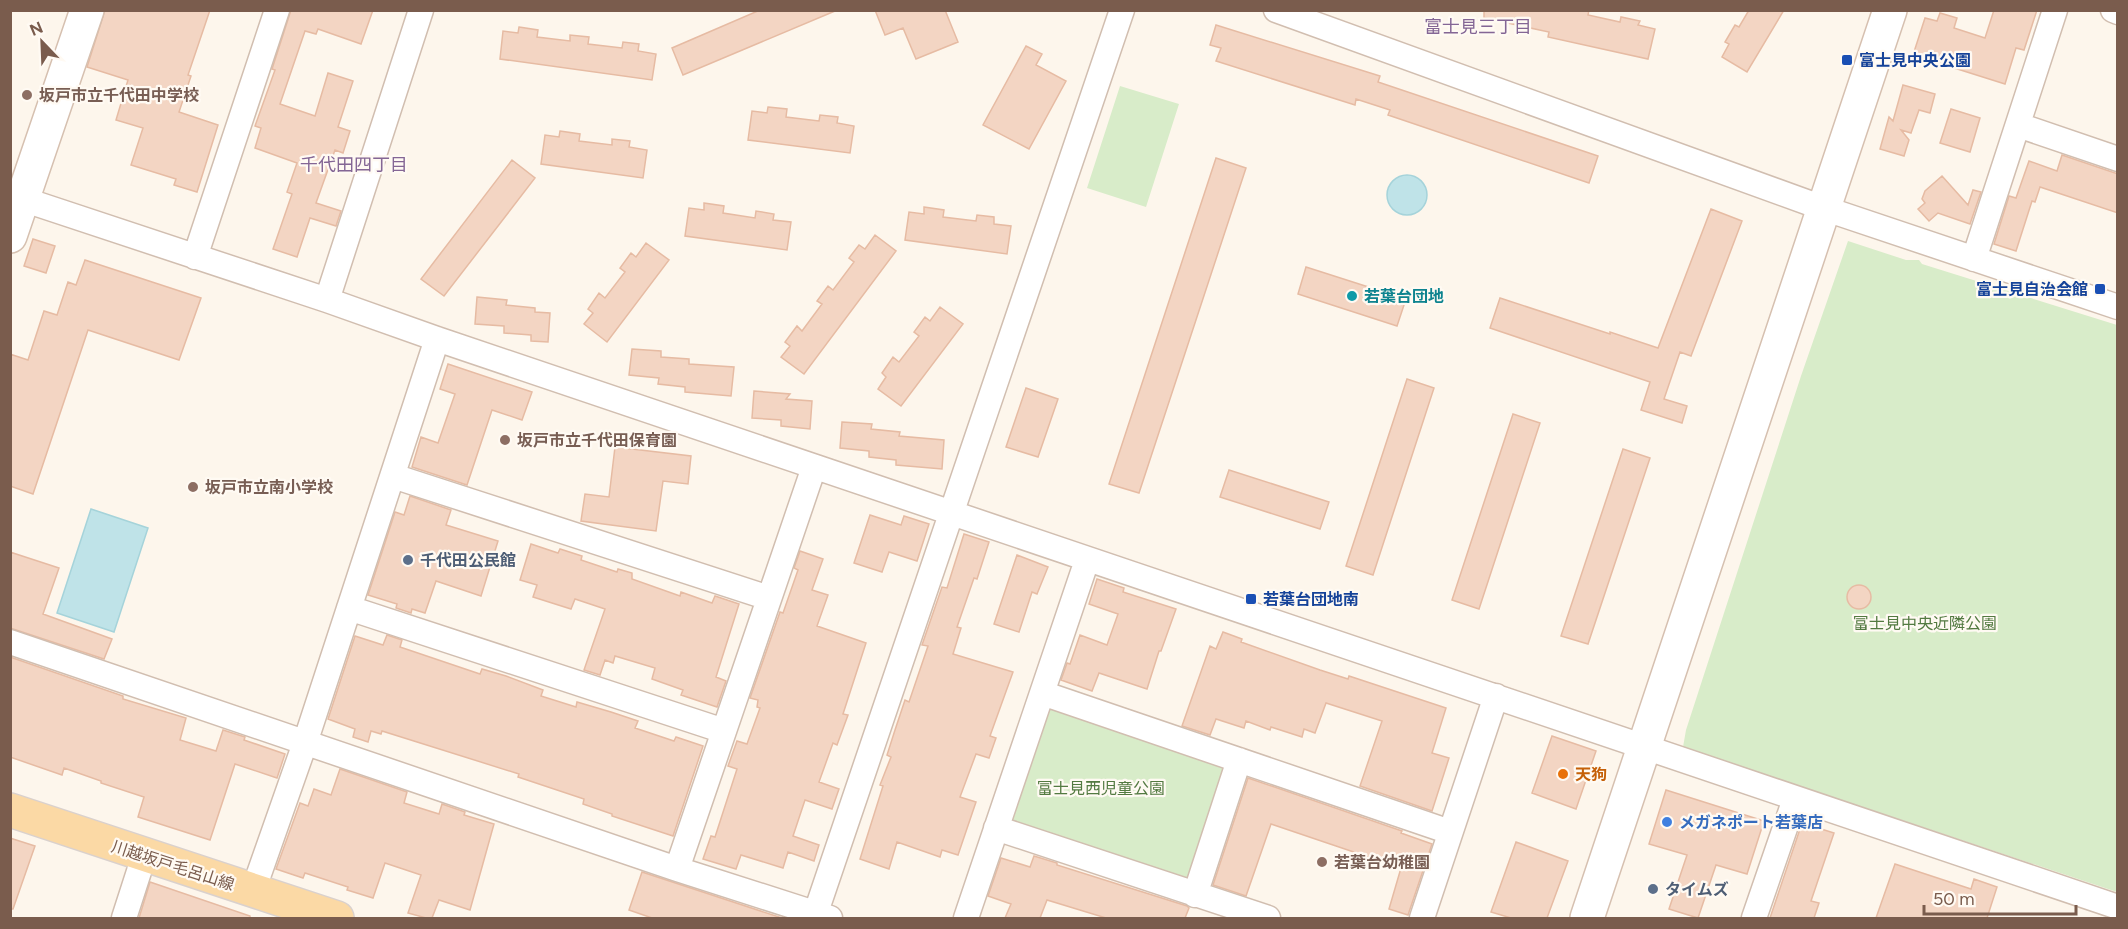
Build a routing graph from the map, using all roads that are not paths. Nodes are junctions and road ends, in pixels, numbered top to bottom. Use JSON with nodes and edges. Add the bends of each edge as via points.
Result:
{"nodes":[{"id":1,"x":87,"y":10,"type":"edge"},
{"id":2,"x":277,"y":10,"type":"edge"},
{"id":3,"x":421,"y":10,"type":"edge"},
{"id":4,"x":1122,"y":10,"type":"edge"},
{"id":5,"x":1276,"y":10,"type":"edge"},
{"id":6,"x":1890,"y":10,"type":"edge"},
{"id":7,"x":2055,"y":10,"type":"edge"},
{"id":8,"x":2113,"y":10,"type":"edge"},
{"id":9,"x":2118,"y":12,"type":"edge"},
{"id":10,"x":2018,"y":125,"type":"junction"},
{"id":11,"x":2118,"y":159,"type":"edge"},
{"id":12,"x":17,"y":198,"type":"edge"},
{"id":13,"x":1823,"y":208,"type":"junction"},
{"id":14,"x":10,"y":236,"type":"edge"},
{"id":15,"x":195,"y":257,"type":"junction"},
{"id":16,"x":1974,"y":259,"type":"junction"},
{"id":17,"x":327,"y":300,"type":"junction"},
{"id":18,"x":2118,"y":307,"type":"edge"},
{"id":19,"x":437,"y":339,"type":"junction"},
{"id":20,"x":814,"y":466,"type":"junction"},
{"id":21,"x":393,"y":476,"type":"junction"},
{"id":22,"x":952,"y":513,"type":"junction"},
{"id":23,"x":1087,"y":560,"type":"junction"},
{"id":24,"x":769,"y":598,"type":"junction"},
{"id":25,"x":349,"y":608,"type":"junction"},
{"id":26,"x":10,"y":642,"type":"edge"},
{"id":27,"x":1042,"y":693,"type":"junction"},
{"id":28,"x":1496,"y":696,"type":"junction"},
{"id":29,"x":724,"y":731,"type":"junction"},
{"id":30,"x":305,"y":743,"type":"junction"},
{"id":31,"x":1643,"y":746,"type":"junction"},
{"id":32,"x":1239,"y":760,"type":"junction"},
{"id":33,"x":1795,"y":799,"type":"junction"},
{"id":34,"x":10,"y":810,"type":"edge"},
{"id":35,"x":996,"y":828,"type":"junction"},
{"id":36,"x":1450,"y":832,"type":"junction"},
{"id":37,"x":144,"y":856,"type":"junction"},
{"id":38,"x":677,"y":869,"type":"junction"},
{"id":39,"x":254,"y":891,"type":"junction"},
{"id":40,"x":1196,"y":895,"type":"junction"},
{"id":41,"x":2118,"y":907,"type":"edge"},
{"id":42,"x":820,"y":917,"type":"edge"},
{"id":43,"x":124,"y":918,"type":"edge"},
{"id":44,"x":337,"y":918,"type":"edge"},
{"id":45,"x":966,"y":918,"type":"edge"},
{"id":46,"x":1268,"y":918,"type":"edge"},
{"id":47,"x":1422,"y":918,"type":"edge"},
{"id":48,"x":1587,"y":918,"type":"edge"},
{"id":49,"x":1754,"y":918,"type":"edge"}],
"edges":[{"from":1,"to":12,"type":"street"},
{"from":2,"to":15,"type":"street"},
{"from":3,"to":17,"type":"street"},
{"from":4,"to":22,"type":"street"},
{"from":5,"to":13,"type":"street"},
{"from":6,"to":13,"type":"street"},
{"from":7,"to":10,"type":"street"},
{"from":8,"to":9,"type":"street"},
{"from":10,"to":11,"type":"street"},
{"from":10,"to":16,"type":"street"},
{"from":12,"to":14,"type":"street"},
{"from":12,"to":15,"type":"street"},
{"from":13,"to":16,"type":"street"},
{"from":13,"to":31,"type":"street"},
{"from":15,"to":17,"type":"street"},
{"from":16,"to":18,"type":"street"},
{"from":17,"to":19,"type":"street"},
{"from":19,"to":20,"type":"street"},
{"from":19,"to":21,"type":"street"},
{"from":20,"to":22,"type":"street"},
{"from":20,"to":24,"type":"street"},
{"from":21,"to":24,"type":"street"},
{"from":21,"to":25,"type":"street"},
{"from":22,"to":23,"type":"street"},
{"from":22,"to":42,"type":"street"},
{"from":23,"to":27,"type":"street"},
{"from":23,"to":28,"type":"street"},
{"from":24,"to":29,"type":"street"},
{"from":25,"to":29,"type":"street"},
{"from":25,"to":30,"type":"street"},
{"from":26,"to":30,"type":"street"},
{"from":27,"to":32,"type":"street"},
{"from":27,"to":35,"type":"street"},
{"from":28,"to":31,"type":"street"},
{"from":28,"to":36,"type":"street"},
{"from":29,"to":38,"type":"street"},
{"from":30,"to":38,"type":"street"},
{"from":30,"to":39,"type":"street"},
{"from":31,"to":33,"type":"street"},
{"from":31,"to":48,"type":"street"},
{"from":32,"to":36,"type":"street"},
{"from":32,"to":40,"type":"street"},
{"from":33,"to":41,"type":"street"},
{"from":33,"to":49,"type":"street"},
{"from":34,"to":37,"type":"main road","name":"川越坂戸毛呂山線"},
{"from":35,"to":40,"type":"street"},
{"from":35,"to":45,"type":"street"},
{"from":36,"to":47,"type":"street"},
{"from":37,"to":39,"type":"main road","name":"川越坂戸毛呂山線"},
{"from":37,"to":43,"type":"street"},
{"from":38,"to":42,"type":"street"},
{"from":39,"to":44,"type":"main road","name":"川越坂戸毛呂山線"},
{"from":40,"to":46,"type":"street"}]}
